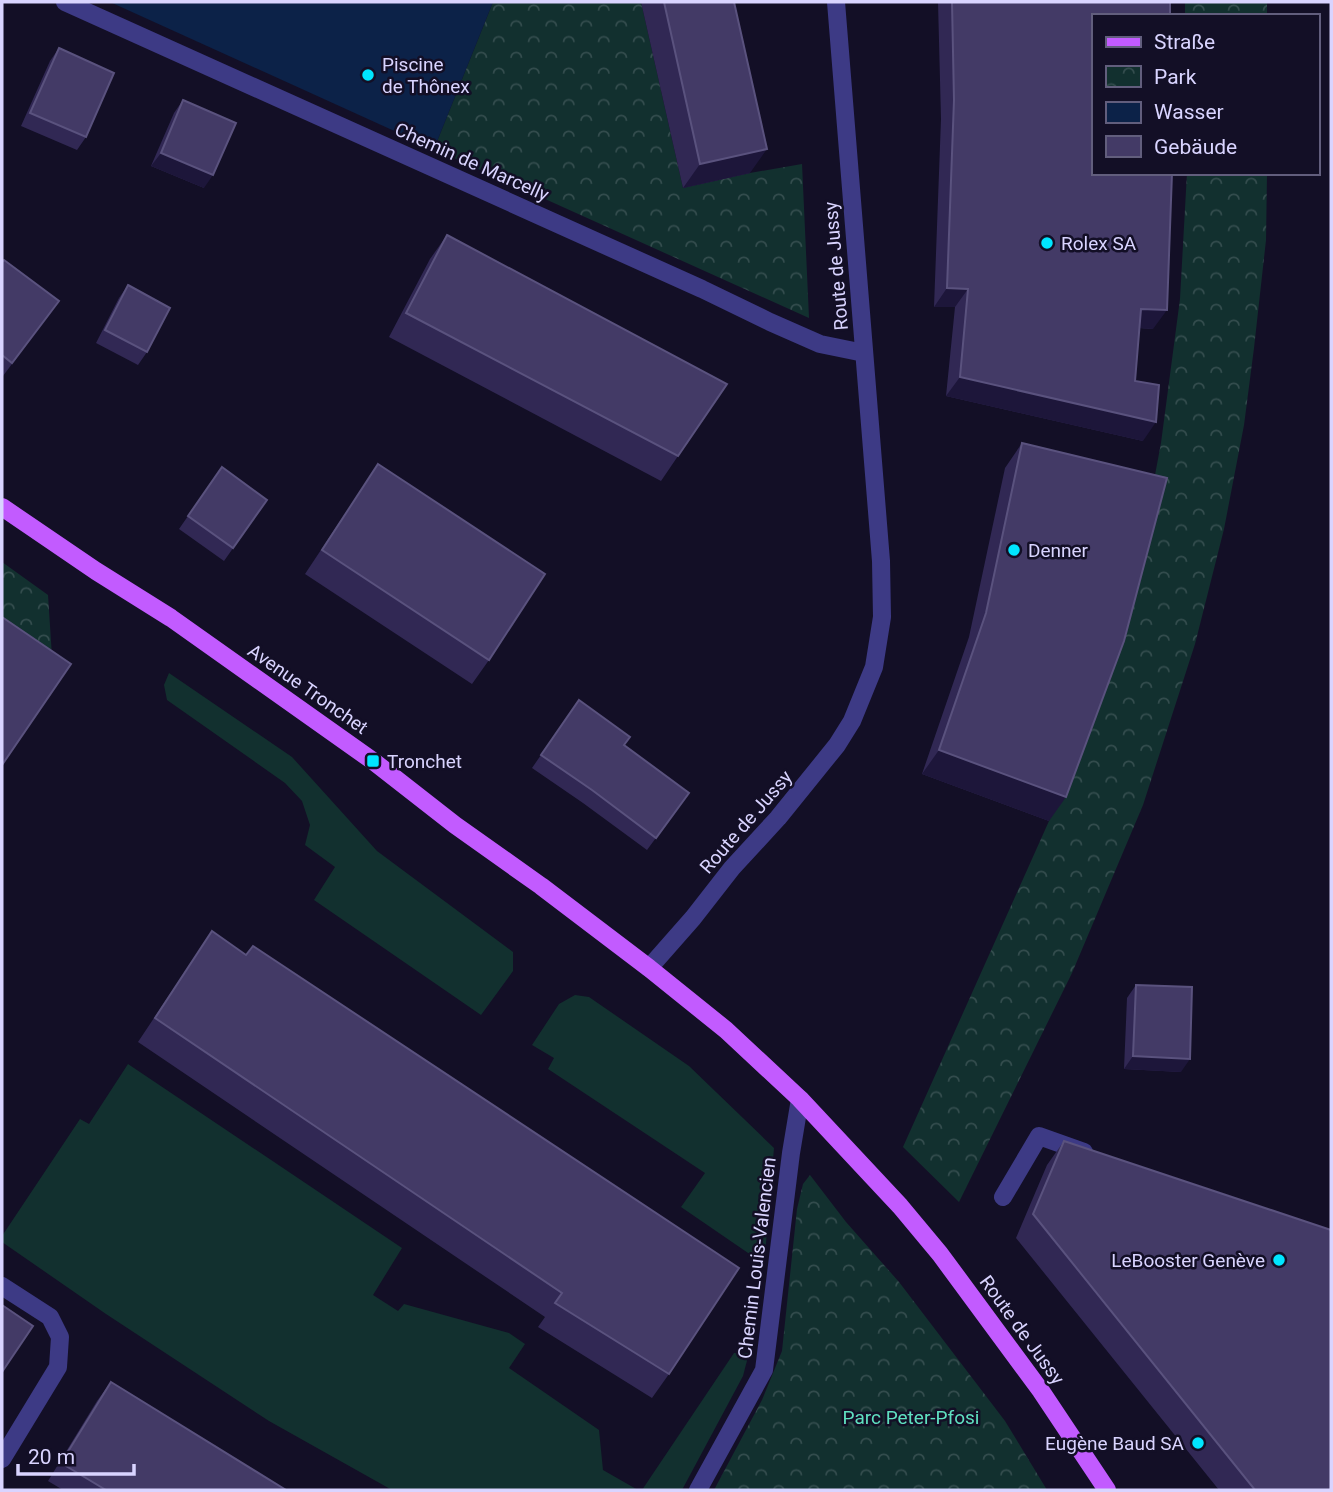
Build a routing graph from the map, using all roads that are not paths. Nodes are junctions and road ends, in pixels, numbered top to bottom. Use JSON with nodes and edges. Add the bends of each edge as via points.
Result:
{"nodes":[{"id":1,"x":65,"y":2,"type":"edge"},
{"id":2,"x":836,"y":2,"type":"edge"},
{"id":3,"x":864,"y":352,"type":"junction"},
{"id":4,"x":2,"y":507,"type":"edge"},
{"id":5,"x":649,"y":968,"type":"junction"},
{"id":6,"x":800,"y":1099,"type":"junction"},
{"id":7,"x":1102,"y":1158,"type":"edge"},
{"id":8,"x":1003,"y":1196,"type":"dead end"},
{"id":9,"x":2,"y":1286,"type":"edge"},
{"id":10,"x":2,"y":1459,"type":"edge"},
{"id":11,"x":698,"y":1490,"type":"edge"},
{"id":12,"x":1107,"y":1490,"type":"edge"}],
"edges":[{"from":1,"to":3,"type":"street","name":"Chemin de Marcelly","via":[[820,344]]},
{"from":2,"to":3,"type":"street","name":"Route de Jussy"},
{"from":3,"to":5,"type":"street","name":"Route de Jussy","via":[[881,561],[882,617],[874,667],[837,745]]},
{"from":4,"to":5,"type":"main road","name":"Avenue Tronchet","via":[[171,618],[373,761]]},
{"from":5,"to":6,"type":"main road","name":"Route de Jussy","via":[[726,1030]]},
{"from":6,"to":11,"type":"street","name":"Chemin Louis-Valencien","via":[[764,1370]]},
{"from":6,"to":12,"type":"main road","name":"Route de Jussy","via":[[940,1254]]},
{"from":7,"to":8,"type":"street","via":[[1039,1136]]},
{"from":9,"to":10,"type":"street","via":[[50,1317],[60,1337],[58,1367]]}]}
